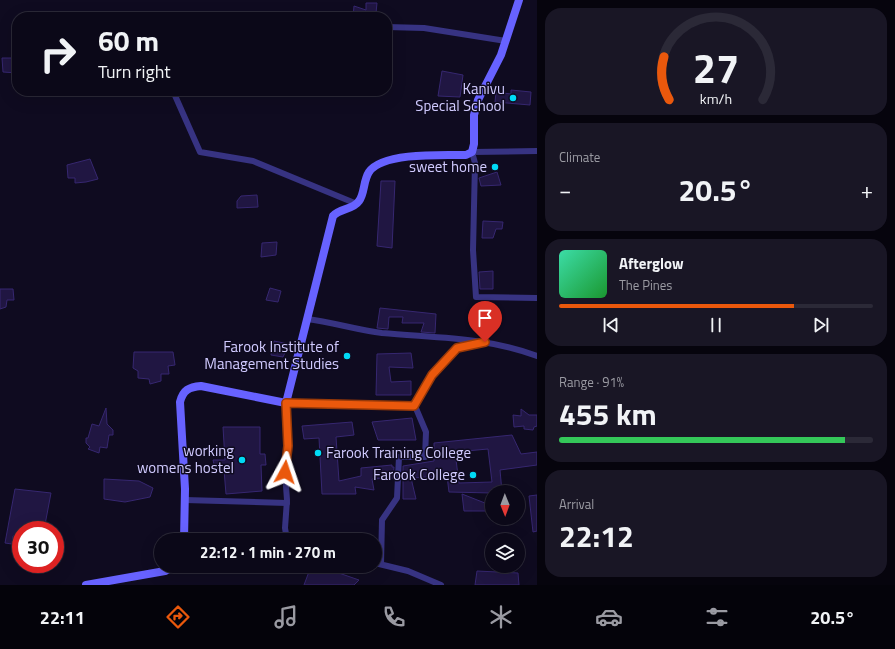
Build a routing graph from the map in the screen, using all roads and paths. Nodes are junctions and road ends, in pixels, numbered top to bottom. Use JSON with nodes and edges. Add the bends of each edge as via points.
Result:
{"nodes":[{"id":1,"x":519,"y":0,"type":"edge"},
{"id":2,"x":392,"y":27,"type":"edge"},
{"id":3,"x":506,"y":41,"type":"junction"},
{"id":4,"x":175,"y":96,"type":"edge"},
{"id":5,"x":537,"y":151,"type":"edge"},
{"id":6,"x":472,"y":152,"type":"junction"},
{"id":7,"x":357,"y":204,"type":"junction"},
{"id":8,"x":537,"y":298,"type":"edge"},
{"id":9,"x":307,"y":319,"type":"junction"},
{"id":10,"x":485,"y":342,"type":"junction"},
{"id":11,"x":537,"y":356,"type":"edge"},
{"id":12,"x":286,"y":403,"type":"junction"},
{"id":13,"x":414,"y":406,"type":"junction"},
{"id":14,"x":185,"y":500,"type":"junction"},
{"id":15,"x":287,"y":503,"type":"junction"},
{"id":16,"x":184,"y":533,"type":"edge"},
{"id":17,"x":286,"y":533,"type":"edge"},
{"id":18,"x":381,"y":533,"type":"edge"},
{"id":19,"x":382,"y":564,"type":"edge"},
{"id":20,"x":157,"y":573,"type":"edge"},
{"id":21,"x":122,"y":582,"type":"edge"},
{"id":22,"x":86,"y":585,"type":"edge"},
{"id":23,"x":441,"y":585,"type":"edge"}],
"edges":[{"from":1,"to":3,"type":"main road"},
{"from":2,"to":3,"type":"street","via":[[424,28]]},
{"from":3,"to":6,"type":"main road","via":[[478,100],[474,115]]},
{"from":4,"to":7,"type":"street","via":[[200,152],[253,161]]},
{"from":5,"to":6,"type":"street"},
{"from":6,"to":7,"type":"main road","via":[[416,157],[377,165],[368,174],[362,197]]},
{"from":6,"to":8,"type":"street","via":[[475,163],[473,250],[476,297]]},
{"from":7,"to":9,"type":"main road","via":[[340,210],[333,216]]},
{"from":9,"to":10,"type":"street","via":[[380,333]]},
{"from":9,"to":12,"type":"main road"},
{"from":10,"to":11,"type":"street"},
{"from":10,"to":13,"type":"street","via":[[457,348],[432,375]]},
{"from":12,"to":13,"type":"street"},
{"from":12,"to":14,"type":"main road","via":[[201,386],[188,389],[182,394],[180,402]]},
{"from":12,"to":15,"type":"street"},
{"from":13,"to":18,"type":"street","via":[[426,432],[425,457],[398,457],[397,498],[382,520]]},
{"from":14,"to":15,"type":"street"},
{"from":14,"to":16,"type":"main road"},
{"from":15,"to":17,"type":"street"},
{"from":19,"to":23,"type":"street","via":[[422,576]]},
{"from":20,"to":21,"type":"main road"},
{"from":21,"to":22,"type":"main road"}]}
